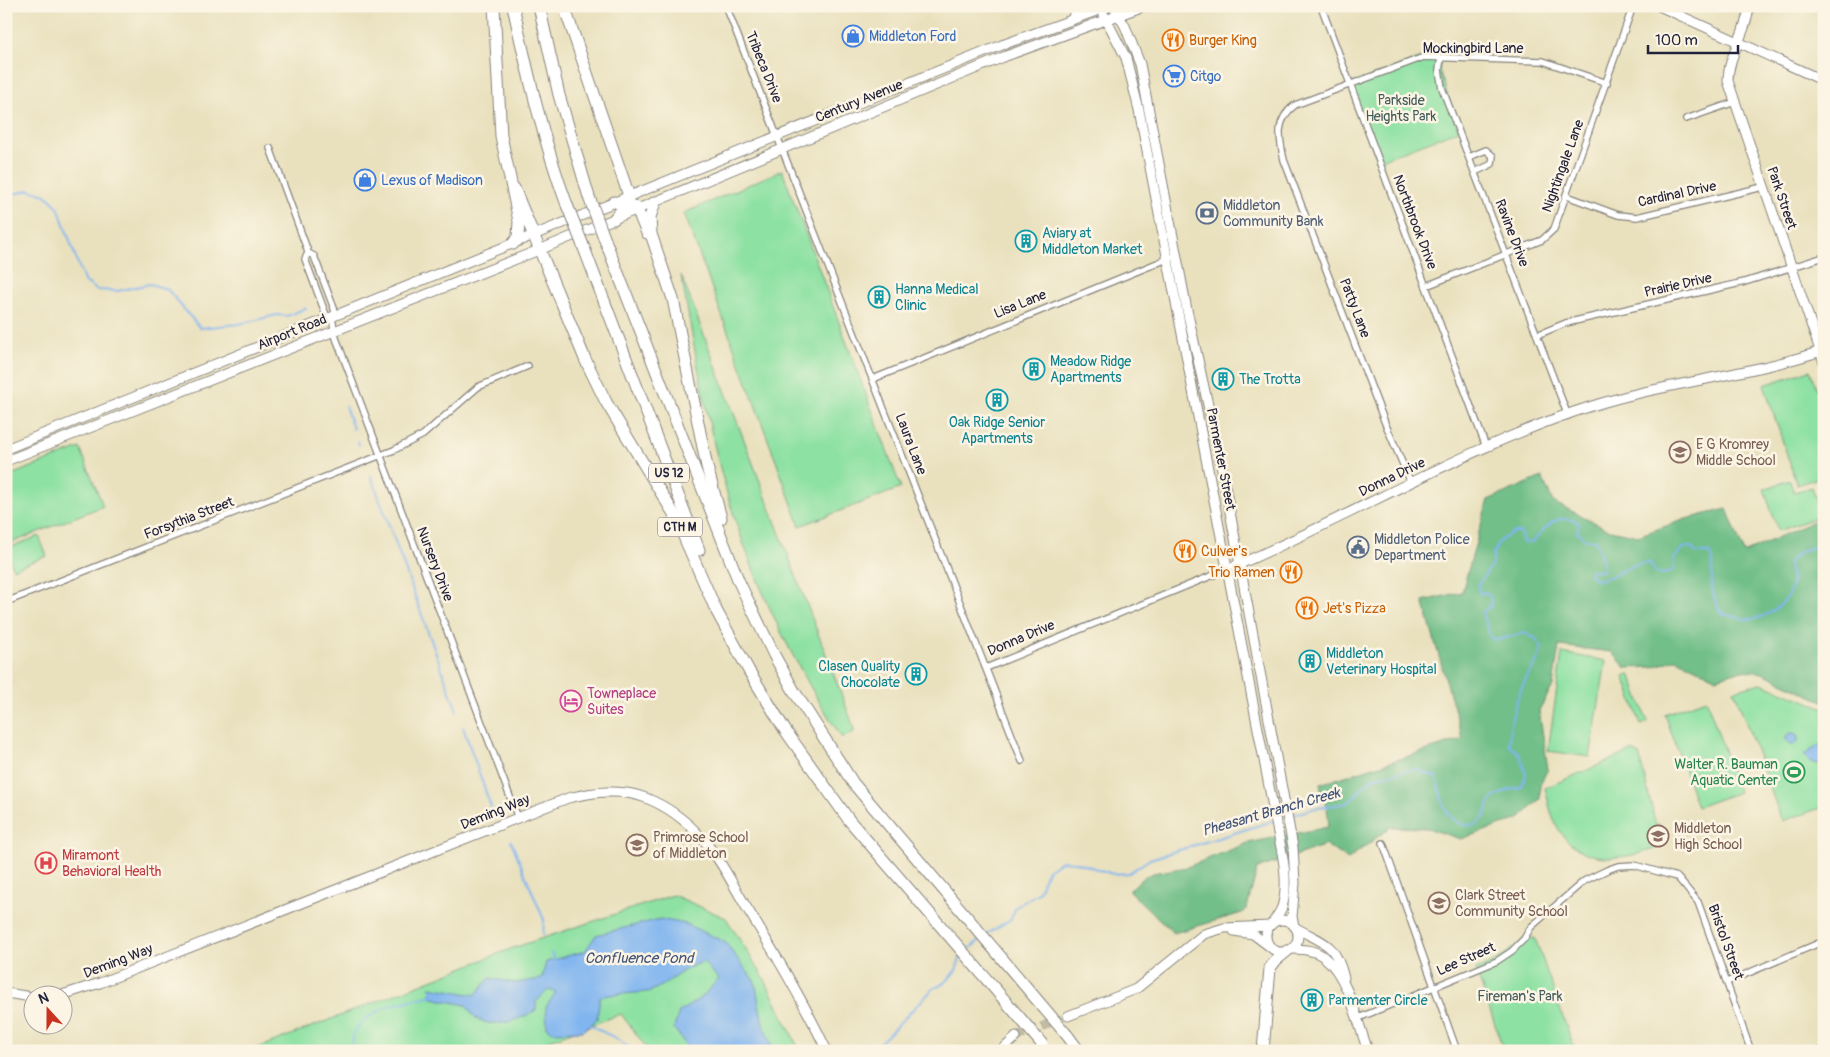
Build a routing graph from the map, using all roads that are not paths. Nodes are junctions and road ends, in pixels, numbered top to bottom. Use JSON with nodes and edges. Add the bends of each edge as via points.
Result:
{"nodes":[{"id":1,"x":494,"y":6,"type":"edge"},
{"id":2,"x":513,"y":6,"type":"edge"},
{"id":3,"x":539,"y":6,"type":"edge"},
{"id":4,"x":564,"y":6,"type":"edge"},
{"id":5,"x":726,"y":6,"type":"edge"},
{"id":6,"x":1077,"y":6,"type":"edge"},
{"id":7,"x":1112,"y":6,"type":"edge"},
{"id":8,"x":1144,"y":6,"type":"edge"},
{"id":9,"x":1321,"y":6,"type":"edge"},
{"id":10,"x":1633,"y":6,"type":"edge"},
{"id":11,"x":1659,"y":6,"type":"edge"},
{"id":12,"x":1749,"y":6,"type":"edge"},
{"id":13,"x":1098,"y":8,"type":"edge"},
{"id":14,"x":1120,"y":16,"type":"junction"},
{"id":15,"x":1072,"y":20,"type":"junction"},
{"id":16,"x":1107,"y":20,"type":"junction"},
{"id":17,"x":1738,"y":42,"type":"junction"},
{"id":18,"x":1441,"y":58,"type":"junction"},
{"id":19,"x":1824,"y":81,"type":"edge"},
{"id":20,"x":1607,"y":83,"type":"junction"},
{"id":21,"x":1349,"y":85,"type":"junction"},
{"id":22,"x":1734,"y":102,"type":"junction"},
{"id":23,"x":1686,"y":119,"type":"dead end"},
{"id":24,"x":779,"y":136,"type":"junction"},
{"id":25,"x":1280,"y":141,"type":"joint"},
{"id":26,"x":783,"y":147,"type":"junction"},
{"id":27,"x":270,"y":148,"type":"dead end"},
{"id":28,"x":1469,"y":157,"type":"junction"},
{"id":29,"x":1475,"y":172,"type":"junction"},
{"id":30,"x":1764,"y":187,"type":"junction"},
{"id":31,"x":514,"y":188,"type":"junction"},
{"id":32,"x":1567,"y":196,"type":"junction"},
{"id":33,"x":614,"y":202,"type":"joint"},
{"id":34,"x":655,"y":202,"type":"junction"},
{"id":35,"x":631,"y":203,"type":"junction"},
{"id":36,"x":614,"y":219,"type":"joint"},
{"id":37,"x":532,"y":236,"type":"junction"},
{"id":38,"x":513,"y":244,"type":"junction"},
{"id":39,"x":539,"y":250,"type":"junction"},
{"id":40,"x":308,"y":253,"type":"junction"},
{"id":41,"x":1507,"y":255,"type":"junction"},
{"id":42,"x":1172,"y":256,"type":"junction"},
{"id":43,"x":1824,"y":257,"type":"edge"},
{"id":44,"x":1792,"y":268,"type":"junction"},
{"id":45,"x":1426,"y":286,"type":"junction"},
{"id":46,"x":673,"y":305,"type":"junction"},
{"id":47,"x":332,"y":318,"type":"junction"},
{"id":48,"x":334,"y":330,"type":"junction"},
{"id":49,"x":1537,"y":335,"type":"junction"},
{"id":50,"x":1822,"y":350,"type":"edge"},
{"id":51,"x":1824,"y":362,"type":"edge"},
{"id":52,"x":528,"y":366,"type":"dead end"},
{"id":53,"x":872,"y":379,"type":"junction"},
{"id":54,"x":1568,"y":416,"type":"junction"},
{"id":55,"x":1486,"y":447,"type":"junction"},
{"id":56,"x":6,"y":449,"type":"edge"},
{"id":57,"x":381,"y":456,"type":"junction"},
{"id":58,"x":6,"y":461,"type":"edge"},
{"id":59,"x":1411,"y":483,"type":"junction"},
{"id":60,"x":1239,"y":564,"type":"junction"},
{"id":61,"x":1228,"y":569,"type":"junction"},
{"id":62,"x":739,"y":582,"type":"junction"},
{"id":63,"x":6,"y":602,"type":"edge"},
{"id":64,"x":986,"y":668,"type":"junction"},
{"id":65,"x":764,"y":694,"type":"junction"},
{"id":66,"x":1022,"y":761,"type":"dead end"},
{"id":67,"x":518,"y":818,"type":"junction"},
{"id":68,"x":1383,"y":843,"type":"dead end"},
{"id":69,"x":1618,"y":866,"type":"joint"},
{"id":70,"x":1271,"y":925,"type":"junction"},
{"id":71,"x":1295,"y":927,"type":"junction"},
{"id":72,"x":1824,"y":941,"type":"edge"},
{"id":73,"x":1193,"y":942,"type":"junction"},
{"id":74,"x":1269,"y":946,"type":"junction"},
{"id":75,"x":1289,"y":950,"type":"junction"},
{"id":76,"x":1727,"y":982,"type":"junction"},
{"id":77,"x":1434,"y":987,"type":"junction"},
{"id":78,"x":1346,"y":989,"type":"junction"},
{"id":79,"x":72,"y":992,"type":"edge"},
{"id":80,"x":6,"y":993,"type":"edge"},
{"id":81,"x":22,"y":995,"type":"edge"},
{"id":82,"x":1068,"y":1016,"type":"tunnel mouth"},
{"id":83,"x":1356,"y":1019,"type":"junction"},
{"id":84,"x":1016,"y":1037,"type":"tunnel mouth"},
{"id":85,"x":1045,"y":1049,"type":"edge"},
{"id":86,"x":827,"y":1051,"type":"edge"},
{"id":87,"x":1001,"y":1051,"type":"edge"},
{"id":88,"x":1080,"y":1051,"type":"edge"},
{"id":89,"x":1263,"y":1051,"type":"edge"},
{"id":90,"x":1368,"y":1051,"type":"edge"},
{"id":91,"x":1457,"y":1051,"type":"edge"},
{"id":92,"x":1751,"y":1051,"type":"edge"}],
"edges":[{"from":1,"to":31,"type":"highway","via":[[501,136]]},
{"from":2,"to":65,"type":"highway","number":"US 12","bridge":true,"via":[[550,158],[707,572]]},
{"from":3,"to":62,"type":"highway","number":"US 12","bridge":true,"via":[[559,95],[589,197]]},
{"from":4,"to":35,"type":"highway"},
{"from":5,"to":24,"type":"street","name":"Tribeca Drive"},
{"from":6,"to":15,"type":"street"},
{"from":7,"to":13,"type":"street","name":"Century Avenue"},
{"from":7,"to":14,"type":"street","name":"Parmenter Street"},
{"from":8,"to":14,"type":"street","name":"Century Avenue"},
{"from":9,"to":21,"type":"street","name":"Northbrook Drive"},
{"from":10,"to":20,"type":"street","name":"Nightingale Lane"},
{"from":11,"to":17,"type":"street"},
{"from":12,"to":17,"type":"street","name":"Park Street"},
{"from":13,"to":15,"type":"street","name":"Century Avenue"},
{"from":13,"to":16,"type":"street","name":"Parmenter Street"},
{"from":14,"to":16,"type":"street","name":"Century Avenue"},
{"from":14,"to":42,"type":"street","name":"Parmenter Street","via":[[1143,74]]},
{"from":15,"to":24,"type":"street","name":"Century Avenue","via":[[1002,45]]},
{"from":16,"to":26,"type":"street","name":"Century Avenue","via":[[1006,56]]},
{"from":16,"to":42,"type":"street","name":"Parmenter Street","via":[[1132,76]]},
{"from":17,"to":19,"type":"street"},
{"from":17,"to":22,"type":"street","name":"Park Street","via":[[1728,71]]},
{"from":18,"to":20,"type":"street","name":"Mockingbird Lane","via":[[1542,61]]},
{"from":18,"to":21,"type":"street","name":"Mockingbird Lane","via":[[1422,58]]},
{"from":18,"to":28,"type":"street","name":"Ravine Drive","via":[[1442,88]]},
{"from":20,"to":32,"type":"street","name":"Nightingale Lane"},
{"from":21,"to":25,"type":"street","name":"Mockingbird Lane","via":[[1292,107],[1280,126]]},
{"from":21,"to":45,"type":"street","name":"Northbrook Drive"},
{"from":22,"to":23,"type":"street"},
{"from":22,"to":30,"type":"street","name":"Park Street"},
{"from":24,"to":26,"type":"street","name":"Laura Lane"},
{"from":24,"to":35,"type":"street","name":"Century Avenue"},
{"from":25,"to":59,"type":"street","name":"Patty Lane","via":[[1284,160]]},
{"from":26,"to":34,"type":"street","name":"Century Avenue"},
{"from":26,"to":53,"type":"street","name":"Laura Lane"},
{"from":27,"to":40,"type":"street"},
{"from":28,"to":29,"type":"street","name":"Ravine Drive"},
{"from":28,"to":29,"type":"street","via":[[1486,150],[1493,156],[1492,164]]},
{"from":29,"to":41,"type":"street","name":"Ravine Drive"},
{"from":30,"to":32,"type":"street","name":"Cardinal Drive","via":[[1637,217],[1618,215]]},
{"from":30,"to":44,"type":"street","name":"Park Street"},
{"from":31,"to":37,"type":"highway"},
{"from":31,"to":38,"type":"highway","via":[[519,221],[518,237]]},
{"from":32,"to":41,"type":"street","name":"Nightingale Lane","via":[[1549,234]]},
{"from":33,"to":35,"type":"highway"},
{"from":33,"to":37,"type":"street","name":"Airport Road"},
{"from":34,"to":35,"type":"street","name":"Century Avenue"},
{"from":34,"to":46,"type":"highway","number":"CTH M","via":[[650,217],[651,234]]},
{"from":35,"to":36,"type":"highway"},
{"from":35,"to":46,"type":"highway"},
{"from":36,"to":39,"type":"street","name":"Airport Road"},
{"from":37,"to":38,"type":"street","name":"Airport Road"},
{"from":37,"to":39,"type":"highway"},
{"from":38,"to":47,"type":"street","name":"Airport Road"},
{"from":39,"to":48,"type":"street","name":"Airport Road"},
{"from":39,"to":65,"type":"highway","number":"CTH M","via":[[606,402],[674,514],[716,610]]},
{"from":40,"to":47,"type":"street","name":"Nursery Drive","via":[[314,256],[335,311]]},
{"from":40,"to":47,"type":"street","via":[[305,259],[311,278],[326,315]]},
{"from":41,"to":45,"type":"street","name":"Nightingale Lane"},
{"from":41,"to":49,"type":"street","name":"Ravine Drive"},
{"from":42,"to":53,"type":"street","name":"Lisa Lane"},
{"from":42,"to":60,"type":"street","name":"Parmenter Street","via":[[1221,464]]},
{"from":42,"to":61,"type":"street","name":"Parmenter Street"},
{"from":43,"to":44,"type":"street","name":"Prairie Drive"},
{"from":44,"to":49,"type":"street","name":"Prairie Drive","via":[[1566,323]]},
{"from":44,"to":50,"type":"street","name":"Park Street"},
{"from":45,"to":55,"type":"street","name":"Northbrook Drive"},
{"from":46,"to":62,"type":"highway","number":"CTH M","via":[[707,467]]},
{"from":47,"to":48,"type":"street","name":"Nursery Drive"},
{"from":47,"to":56,"type":"street","name":"Airport Road"},
{"from":48,"to":57,"type":"street","name":"Nursery Drive"},
{"from":48,"to":58,"type":"street","name":"Airport Road"},
{"from":49,"to":54,"type":"street","name":"Ravine Drive"},
{"from":50,"to":51,"type":"street","name":"Park Street"},
{"from":50,"to":54,"type":"street","name":"Donna Drive","via":[[1788,361],[1592,406]]},
{"from":52,"to":57,"type":"street","name":"Forsythia Street","via":[[478,387],[423,435]]},
{"from":53,"to":64,"type":"street","name":"Laura Lane"},
{"from":54,"to":55,"type":"street","name":"Donna Drive"},
{"from":55,"to":59,"type":"street","name":"Donna Drive"},
{"from":57,"to":63,"type":"street","name":"Forsythia Street"},
{"from":57,"to":67,"type":"street","name":"Nursery Drive"},
{"from":59,"to":60,"type":"street","name":"Donna Drive","via":[[1309,534]]},
{"from":60,"to":61,"type":"street","name":"Donna Drive"},
{"from":60,"to":71,"type":"street","name":"Parmenter Street","via":[[1290,828],[1295,866],[1292,912]]},
{"from":61,"to":64,"type":"street","name":"Donna Drive"},
{"from":61,"to":70,"type":"street","name":"Parmenter Street","via":[[1282,855],[1284,897]]},
{"from":62,"to":88,"type":"highway","number":"US 12","bridge":true,"via":[[774,655],[835,757],[877,812]]},
{"from":64,"to":66,"type":"street","name":"Laura Lane"},
{"from":65,"to":85,"type":"highway","number":"US 12","bridge":true,"via":[[785,730],[849,820]]},
{"from":67,"to":79,"type":"street","name":"Deming Way"},
{"from":67,"to":86,"type":"street","name":"Deming Way","via":[[568,798],[591,792],[614,792],[645,798],[682,819],[714,854],[800,994]]},
{"from":68,"to":77,"type":"street"},
{"from":69,"to":76,"type":"street","name":"Bristol Street","via":[[1634,865],[1676,877],[1688,888],[1698,902]]},
{"from":69,"to":77,"type":"street","name":"Lee Street","via":[[1584,881],[1532,927],[1512,951]]},
{"from":70,"to":71,"type":"street","via":[[1286,920]]},
{"from":70,"to":73,"type":"street","via":[[1224,928],[1204,934]]},
{"from":70,"to":74,"type":"street","via":[[1266,938]]},
{"from":71,"to":75,"type":"street","via":[[1297,942]]},
{"from":71,"to":78,"type":"street","via":[[1320,938],[1331,947],[1340,963]]},
{"from":72,"to":76,"type":"street"},
{"from":73,"to":74,"type":"street","via":[[1237,931],[1253,934]]},
{"from":73,"to":82,"type":"street","via":[[1136,990]]},
{"from":74,"to":75,"type":"street","via":[[1277,952]]},
{"from":75,"to":78,"type":"street","via":[[1309,950],[1325,958]]},
{"from":75,"to":89,"type":"highway","via":[[1270,968]]},
{"from":76,"to":92,"type":"street","name":"Bristol Street"},
{"from":77,"to":83,"type":"street","name":"Lee Street"},
{"from":77,"to":91,"type":"street"},
{"from":78,"to":83,"type":"street"},
{"from":80,"to":81,"type":"street"},
{"from":83,"to":90,"type":"street"},
{"from":84,"to":87,"type":"street"}]}
